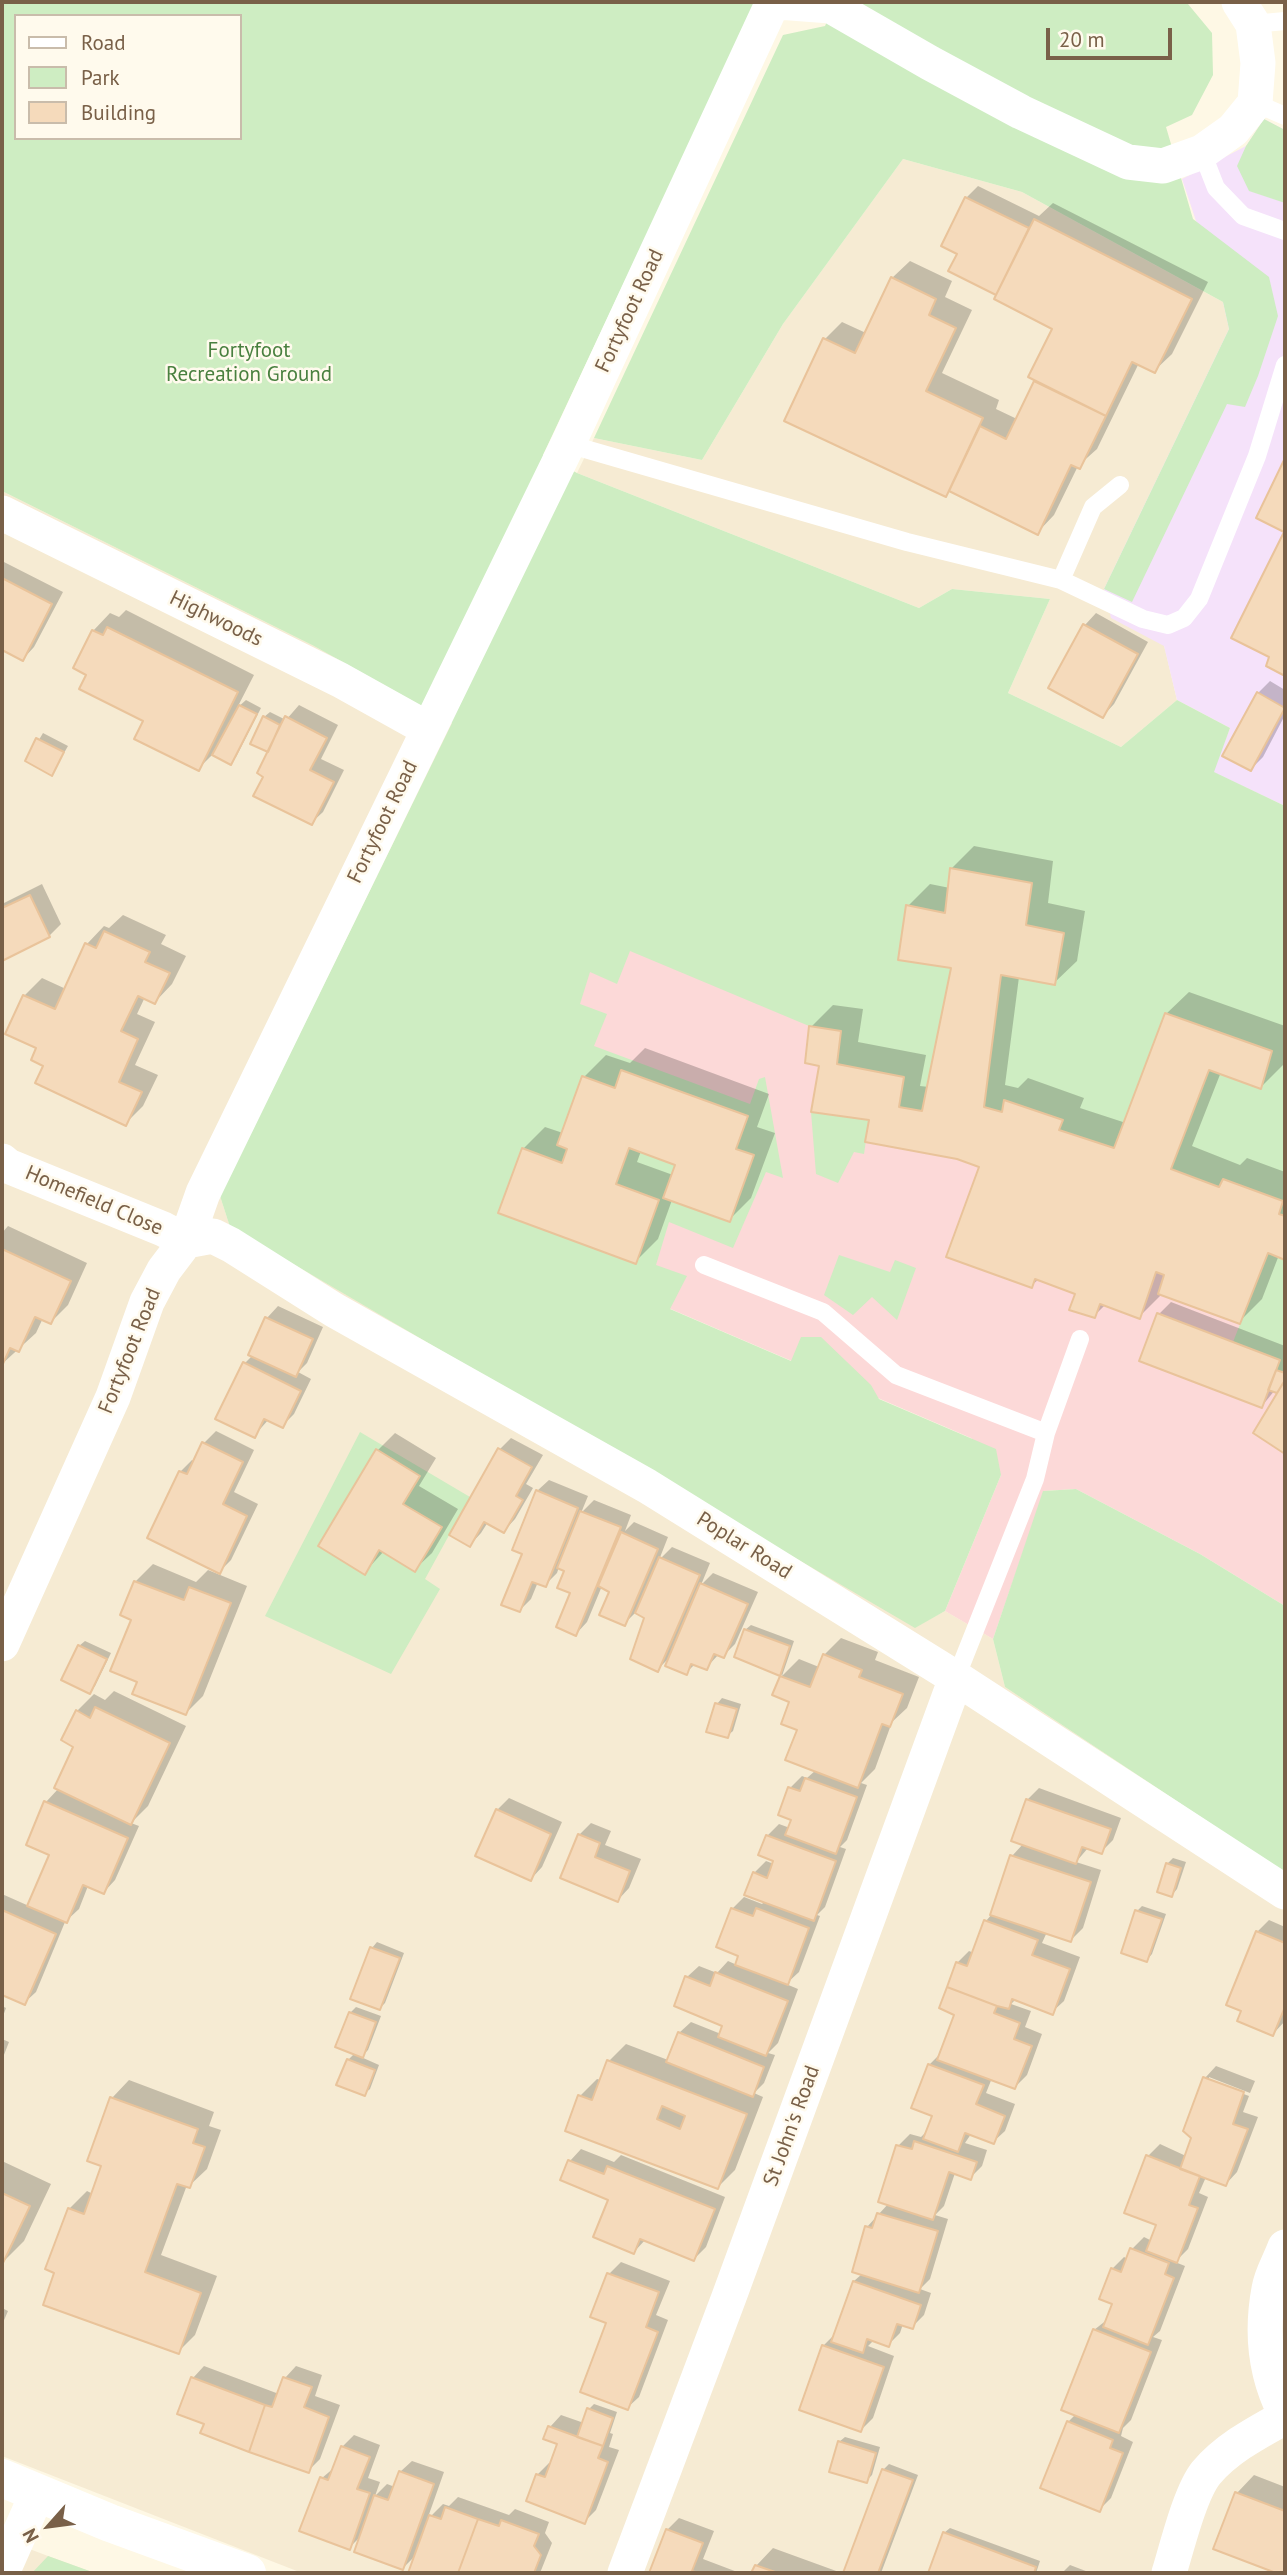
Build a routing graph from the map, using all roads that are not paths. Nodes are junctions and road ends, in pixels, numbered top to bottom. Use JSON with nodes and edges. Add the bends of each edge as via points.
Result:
{"nodes":[{"id":1,"x":775,"y":2,"type":"edge"},
{"id":2,"x":1259,"y":16,"type":"edge"},
{"id":3,"x":1270,"y":109,"type":"edge"},
{"id":4,"x":1202,"y":152,"type":"junction"},
{"id":5,"x":1285,"y":231,"type":"edge"},
{"id":6,"x":1285,"y":365,"type":"edge"},
{"id":7,"x":568,"y":444,"type":"junction"},
{"id":8,"x":1120,"y":485,"type":"dead end"},
{"id":9,"x":2,"y":513,"type":"edge"},
{"id":10,"x":1061,"y":580,"type":"junction"},
{"id":11,"x":428,"y":729,"type":"junction"},
{"id":12,"x":2,"y":1161,"type":"edge"},
{"id":13,"x":186,"y":1241,"type":"junction"},
{"id":14,"x":704,"y":1265,"type":"dead end"},
{"id":15,"x":1080,"y":1339,"type":"dead end"},
{"id":16,"x":1046,"y":1433,"type":"junction"},
{"id":17,"x":14,"y":1587,"type":"edge"},
{"id":18,"x":2,"y":1644,"type":"edge"},
{"id":19,"x":956,"y":1678,"type":"junction"},
{"id":20,"x":1285,"y":1892,"type":"edge"},
{"id":21,"x":1285,"y":2248,"type":"edge"},
{"id":22,"x":1285,"y":2415,"type":"edge"},
{"id":23,"x":2,"y":2479,"type":"edge"},
{"id":24,"x":37,"y":2494,"type":"junction"},
{"id":25,"x":2,"y":2573,"type":"edge"},
{"id":26,"x":247,"y":2573,"type":"edge"},
{"id":27,"x":625,"y":2573,"type":"edge"},
{"id":28,"x":1169,"y":2573,"type":"edge"}],
"edges":[{"from":1,"to":4,"type":"street","name":"Fortyfoot Road","via":[[831,6],[1021,112],[1128,162],[1163,166]]},
{"from":1,"to":7,"type":"street","name":"Fortyfoot Road"},
{"from":2,"to":3,"type":"street","name":"Fortyfoot Road","via":[[1258,64]]},
{"from":3,"to":4,"type":"street","name":"Fortyfoot Road"},
{"from":4,"to":5,"type":"lane","via":[[1216,188],[1243,216]]},
{"from":6,"to":10,"type":"lane","via":[[1257,456],[1199,599],[1184,618],[1168,625],[1143,619]]},
{"from":7,"to":10,"type":"lane","via":[[907,542]]},
{"from":7,"to":11,"type":"street","name":"Fortyfoot Road"},
{"from":8,"to":10,"type":"lane","via":[[1093,507]]},
{"from":9,"to":11,"type":"street","name":"Highwoods","via":[[340,680]]},
{"from":11,"to":13,"type":"street","name":"Fortyfoot Road","via":[[203,1193]]},
{"from":12,"to":13,"type":"street","name":"Homefield Close"},
{"from":13,"to":17,"type":"street","name":"Fortyfoot Road","via":[[147,1302],[113,1397]]},
{"from":13,"to":19,"type":"street","name":"Poplar Road","via":[[213,1236],[231,1245],[334,1310],[647,1486]]},
{"from":14,"to":16,"type":"lane","via":[[823,1312],[896,1375]]},
{"from":15,"to":16,"type":"lane"},
{"from":16,"to":19,"type":"lane","via":[[1035,1479]]},
{"from":17,"to":18,"type":"street","name":"Fortyfoot Road"},
{"from":19,"to":20,"type":"street","name":"Poplar Road"},
{"from":19,"to":27,"type":"street","name":"St John's Road"},
{"from":21,"to":22,"type":"street","via":[[1269,2287],[1264,2340],[1276,2396]]},
{"from":22,"to":28,"type":"street","via":[[1226,2454],[1205,2474]]},
{"from":23,"to":24,"type":"main road"},
{"from":24,"to":25,"type":"street"},
{"from":24,"to":26,"type":"main road"}]}
